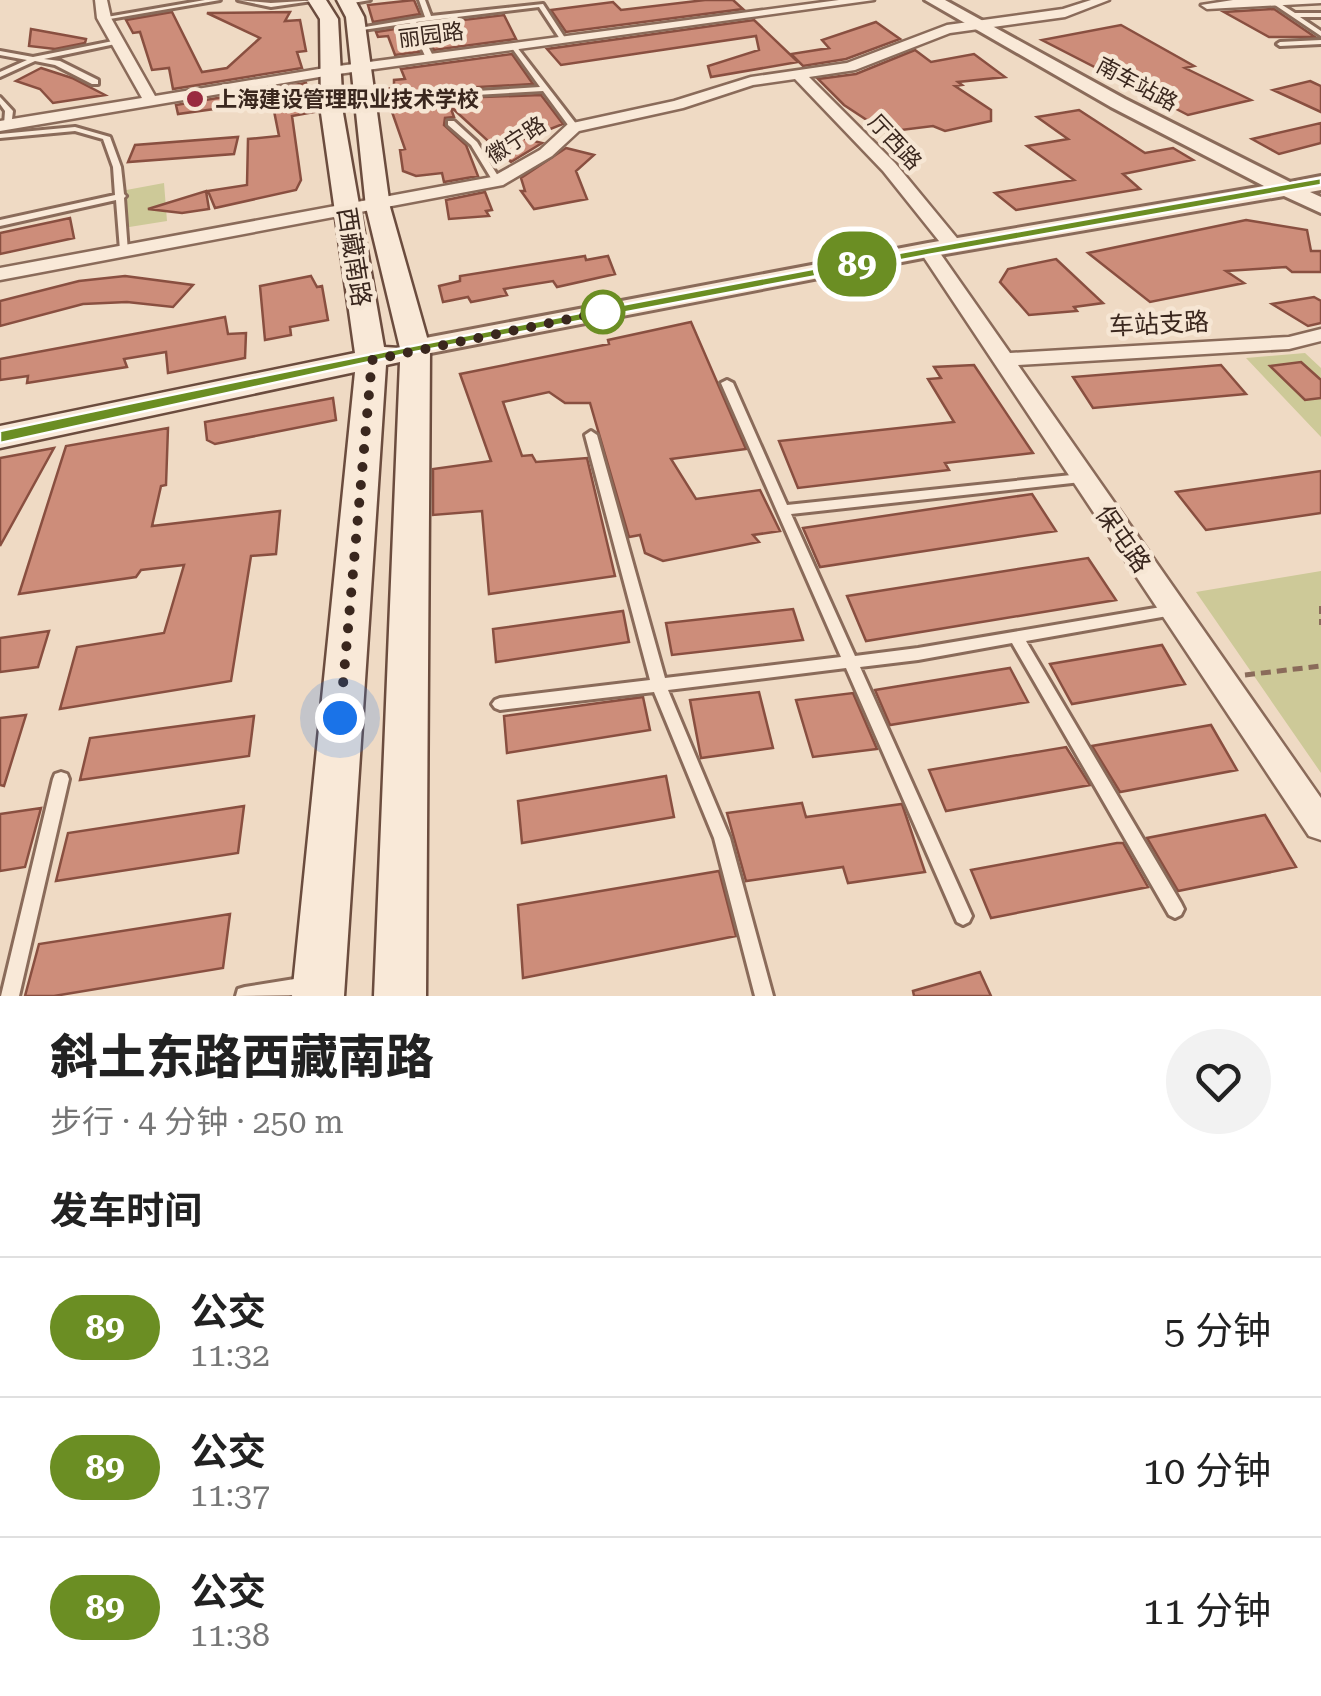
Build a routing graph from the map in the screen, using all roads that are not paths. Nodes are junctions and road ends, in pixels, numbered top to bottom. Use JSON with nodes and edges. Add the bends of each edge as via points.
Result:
{"nodes":[{"id":1,"x":100,"y":0,"type":"edge"},
{"id":2,"x":217,"y":0,"type":"edge"},
{"id":3,"x":241,"y":0,"type":"edge"},
{"id":4,"x":316,"y":0,"type":"edge"},
{"id":5,"x":422,"y":0,"type":"edge"},
{"id":6,"x":868,"y":0,"type":"edge"},
{"id":7,"x":934,"y":0,"type":"edge"},
{"id":8,"x":1103,"y":0,"type":"edge"},
{"id":9,"x":1318,"y":0,"type":"edge"},
{"id":10,"x":354,"y":1,"type":"edge"},
{"id":11,"x":1274,"y":2,"type":"edge"},
{"id":12,"x":804,"y":4,"type":"edge"},
{"id":13,"x":1208,"y":4,"type":"dead end"},
{"id":14,"x":1294,"y":15,"type":"junction"},
{"id":15,"x":1321,"y":15,"type":"edge"},
{"id":16,"x":104,"y":18,"type":"junction"},
{"id":17,"x":428,"y":18,"type":"junction"},
{"id":18,"x":412,"y":22,"type":"junction"},
{"id":19,"x":973,"y":23,"type":"junction"},
{"id":20,"x":356,"y":29,"type":"junction"},
{"id":21,"x":1320,"y":35,"type":"edge"},
{"id":22,"x":564,"y":40,"type":"junction"},
{"id":23,"x":118,"y":42,"type":"junction"},
{"id":24,"x":1280,"y":44,"type":"dead end"},
{"id":25,"x":514,"y":47,"type":"junction"},
{"id":26,"x":0,"y":53,"type":"edge"},
{"id":27,"x":36,"y":58,"type":"junction"},
{"id":28,"x":430,"y":58,"type":"junction"},
{"id":29,"x":361,"y":67,"type":"junction"},
{"id":30,"x":331,"y":71,"type":"junction"},
{"id":31,"x":797,"y":73,"type":"junction"},
{"id":32,"x":0,"y":75,"type":"edge"},
{"id":33,"x":95,"y":82,"type":"dead end"},
{"id":34,"x":542,"y":89,"type":"junction"},
{"id":35,"x":461,"y":94,"type":"dead end"},
{"id":36,"x":0,"y":99,"type":"edge"},
{"id":37,"x":150,"y":101,"type":"junction"},
{"id":38,"x":451,"y":123,"type":"dead end"},
{"id":39,"x":574,"y":127,"type":"junction"},
{"id":40,"x":3,"y":129,"type":"edge"},
{"id":41,"x":497,"y":181,"type":"junction"},
{"id":42,"x":1321,"y":182,"type":"edge"},
{"id":43,"x":1285,"y":185,"type":"junction"},
{"id":44,"x":122,"y":196,"type":"junction"},
{"id":45,"x":1321,"y":206,"type":"edge"},
{"id":46,"x":378,"y":207,"type":"junction"},
{"id":47,"x":347,"y":212,"type":"junction"},
{"id":48,"x":0,"y":223,"type":"edge"},
{"id":49,"x":941,"y":248,"type":"junction"},
{"id":50,"x":125,"y":250,"type":"junction"},
{"id":51,"x":0,"y":274,"type":"edge"},
{"id":52,"x":1321,"y":335,"type":"edge"},
{"id":53,"x":415,"y":348,"type":"junction"},
{"id":54,"x":372,"y":360,"type":"junction"},
{"id":55,"x":999,"y":360,"type":"junction"},
{"id":56,"x":727,"y":383,"type":"dead end"},
{"id":57,"x":590,"y":435,"type":"dead end"},
{"id":58,"x":0,"y":438,"type":"edge"},
{"id":59,"x":1081,"y":478,"type":"junction"},
{"id":60,"x":784,"y":510,"type":"junction"},
{"id":61,"x":1172,"y":610,"type":"junction"},
{"id":62,"x":1016,"y":637,"type":"junction"},
{"id":63,"x":853,"y":662,"type":"junction"},
{"id":64,"x":659,"y":685,"type":"junction"},
{"id":65,"x":500,"y":704,"type":"dead end"},
{"id":66,"x":62,"y":779,"type":"dead end"},
{"id":67,"x":1321,"y":825,"type":"edge"},
{"id":68,"x":1176,"y":909,"type":"dead end"},
{"id":69,"x":964,"y":916,"type":"dead end"},
{"id":70,"x":318,"y":990,"type":"edge"},
{"id":71,"x":10,"y":996,"type":"edge"},
{"id":72,"x":245,"y":996,"type":"edge"},
{"id":73,"x":400,"y":996,"type":"edge"},
{"id":74,"x":764,"y":996,"type":"edge"}],
"edges":[{"from":1,"to":16,"type":"street"},
{"from":2,"to":16,"type":"lane"},
{"from":3,"to":4,"type":"lane"},
{"from":4,"to":30,"type":"main road","name":"西藏南路","via":[[329,19]]},
{"from":5,"to":17,"type":"lane"},
{"from":6,"to":12,"type":"street","name":"丽园路"},
{"from":7,"to":19,"type":"street","name":"南车站路"},
{"from":8,"to":19,"type":"street","name":"徽宁路","via":[[1065,13]]},
{"from":9,"to":11,"type":"street"},
{"from":10,"to":20,"type":"main road","name":"西藏南路"},
{"from":11,"to":13,"type":"street"},
{"from":11,"to":14,"type":"lane"},
{"from":12,"to":22,"type":"street","name":"丽园路"},
{"from":14,"to":15,"type":"lane"},
{"from":14,"to":21,"type":"lane"},
{"from":16,"to":23,"type":"street"},
{"from":17,"to":18,"type":"lane"},
{"from":17,"to":22,"type":"lane","via":[[541,5]]},
{"from":18,"to":20,"type":"lane"},
{"from":18,"to":28,"type":"lane"},
{"from":19,"to":31,"type":"street","name":"徽宁路","via":[[850,67]]},
{"from":19,"to":43,"type":"street","name":"南车站路"},
{"from":20,"to":29,"type":"main road","name":"西藏南路"},
{"from":21,"to":24,"type":"lane"},
{"from":22,"to":25,"type":"street","name":"丽园路"},
{"from":23,"to":27,"type":"lane"},
{"from":23,"to":37,"type":"street"},
{"from":25,"to":28,"type":"street","name":"丽园路"},
{"from":25,"to":34,"type":"lane"},
{"from":26,"to":27,"type":"lane"},
{"from":27,"to":32,"type":"lane"},
{"from":27,"to":33,"type":"lane"},
{"from":28,"to":29,"type":"street","name":"丽园路"},
{"from":29,"to":30,"type":"street","name":"丽园路"},
{"from":29,"to":46,"type":"main road","name":"西藏南路"},
{"from":30,"to":37,"type":"street","name":"丽园路"},
{"from":30,"to":47,"type":"main road","name":"西藏南路"},
{"from":31,"to":39,"type":"street","name":"徽宁路"},
{"from":31,"to":49,"type":"street","name":"厅西路","via":[[889,166]]},
{"from":34,"to":35,"type":"lane"},
{"from":34,"to":39,"type":"lane"},
{"from":36,"to":40,"type":"lane","via":[[9,111]]},
{"from":37,"to":40,"type":"street","name":"丽园路"},
{"from":38,"to":41,"type":"lane"},
{"from":39,"to":41,"type":"street","name":"徽宁路","via":[[546,153]]},
{"from":40,"to":44,"type":"lane","via":[[100,132],[110,142]]},
{"from":41,"to":46,"type":"street","name":"徽宁路"},
{"from":42,"to":43,"type":"street"},
{"from":43,"to":45,"type":"street","name":"南车站路"},
{"from":43,"to":49,"type":"street"},
{"from":44,"to":48,"type":"lane"},
{"from":44,"to":50,"type":"lane"},
{"from":46,"to":47,"type":"street","name":"徽宁路"},
{"from":46,"to":53,"type":"main road","name":"西藏南路"},
{"from":47,"to":50,"type":"street","name":"徽宁路"},
{"from":47,"to":54,"type":"main road","name":"西藏南路"},
{"from":49,"to":53,"type":"street"},
{"from":49,"to":55,"type":"street","name":"保屯路"},
{"from":50,"to":51,"type":"street","name":"徽宁路"},
{"from":52,"to":55,"type":"street","name":"车站支路","via":[[1289,344]]},
{"from":53,"to":54,"type":"main road"},
{"from":53,"to":73,"type":"main road","name":"西藏南路"},
{"from":54,"to":58,"type":"main road"},
{"from":54,"to":70,"type":"main road","name":"西藏南路"},
{"from":55,"to":59,"type":"street","name":"保屯路"},
{"from":56,"to":60,"type":"lane"},
{"from":57,"to":64,"type":"lane"},
{"from":59,"to":60,"type":"lane"},
{"from":59,"to":61,"type":"street","name":"保屯路"},
{"from":60,"to":63,"type":"lane"},
{"from":61,"to":62,"type":"lane"},
{"from":61,"to":67,"type":"street","name":"保屯路"},
{"from":62,"to":63,"type":"lane"},
{"from":62,"to":68,"type":"lane"},
{"from":63,"to":64,"type":"lane"},
{"from":63,"to":69,"type":"lane"},
{"from":64,"to":65,"type":"lane"},
{"from":64,"to":74,"type":"lane","via":[[722,838]]},
{"from":66,"to":71,"type":"lane"},
{"from":70,"to":72,"type":"lane"}]}
